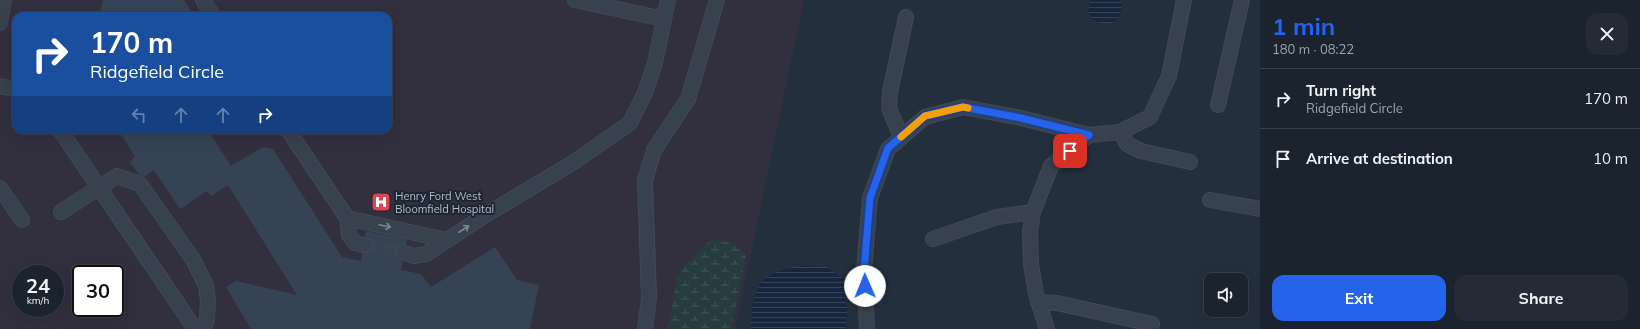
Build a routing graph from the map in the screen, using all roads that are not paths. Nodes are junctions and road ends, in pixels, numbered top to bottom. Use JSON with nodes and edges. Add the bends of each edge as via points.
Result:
{"nodes":[{"id":1,"x":4,"y":0,"type":"edge"},
{"id":2,"x":203,"y":0,"type":"edge"},
{"id":3,"x":575,"y":0,"type":"edge"},
{"id":4,"x":668,"y":0,"type":"edge"},
{"id":5,"x":717,"y":0,"type":"edge"},
{"id":6,"x":1184,"y":0,"type":"edge"},
{"id":7,"x":1242,"y":0,"type":"edge"},
{"id":8,"x":210,"y":12,"type":"edge"},
{"id":9,"x":906,"y":18,"type":"dead end"},
{"id":10,"x":664,"y":19,"type":"junction"},
{"id":11,"x":0,"y":23,"type":"edge"},
{"id":12,"x":0,"y":86,"type":"edge"},
{"id":13,"x":12,"y":88,"type":"edge"},
{"id":14,"x":1218,"y":105,"type":"dead end"},
{"id":15,"x":1120,"y":132,"type":"junction"},
{"id":16,"x":63,"y":134,"type":"edge"},
{"id":17,"x":291,"y":134,"type":"edge"},
{"id":18,"x":1089,"y":135,"type":"junction"},
{"id":19,"x":901,"y":137,"type":"junction"},
{"id":20,"x":1190,"y":162,"type":"dead end"},
{"id":21,"x":0,"y":188,"type":"edge"},
{"id":22,"x":98,"y":188,"type":"junction"},
{"id":23,"x":1210,"y":200,"type":"dead end"},
{"id":24,"x":1260,"y":209,"type":"edge"},
{"id":25,"x":61,"y":212,"type":"dead end"},
{"id":26,"x":1033,"y":212,"type":"junction"},
{"id":27,"x":347,"y":218,"type":"junction"},
{"id":28,"x":22,"y":220,"type":"dead end"},
{"id":29,"x":933,"y":239,"type":"dead end"},
{"id":30,"x":446,"y":240,"type":"junction"},
{"id":31,"x":364,"y":245,"type":"tunnel mouth"},
{"id":32,"x":405,"y":254,"type":"tunnel mouth"},
{"id":33,"x":1038,"y":302,"type":"junction"},
{"id":34,"x":1152,"y":324,"type":"dead end"},
{"id":35,"x":194,"y":329,"type":"edge"},
{"id":36,"x":203,"y":329,"type":"edge"},
{"id":37,"x":644,"y":329,"type":"edge"},
{"id":38,"x":867,"y":329,"type":"edge"},
{"id":39,"x":1047,"y":329,"type":"edge"}],
"edges":[{"from":1,"to":11,"type":"street"},
{"from":2,"to":8,"type":"street"},
{"from":3,"to":10,"type":"street"},
{"from":4,"to":10,"type":"street"},
{"from":5,"to":37,"type":"street","via":[[688,99],[654,150],[645,180],[648,298]]},
{"from":6,"to":15,"type":"street","via":[[1169,76],[1150,117]]},
{"from":7,"to":14,"type":"street"},
{"from":9,"to":19,"type":"street","via":[[889,108]]},
{"from":30,"to":10,"type":"street","one_way":true,"via":[[574,162],[630,123],[645,94],[655,63]]},
{"from":12,"to":13,"type":"street"},
{"from":15,"to":18,"type":"street"},
{"from":15,"to":20,"type":"street","via":[[1127,144],[1141,151]]},
{"from":16,"to":22,"type":"street"},
{"from":17,"to":27,"type":"street"},
{"from":18,"to":19,"type":"street","via":[[963,107],[925,116]]},
{"from":18,"to":26,"type":"street","via":[[1051,166]]},
{"from":19,"to":38,"type":"street","via":[[888,148],[870,198],[864,271]]},
{"from":21,"to":28,"type":"street"},
{"from":22,"to":25,"type":"street"},
{"from":22,"to":35,"type":"street"},
{"from":22,"to":36,"type":"street","via":[[117,176],[140,184],[194,261],[206,286],[207,320]]},
{"from":23,"to":24,"type":"street"},
{"from":26,"to":29,"type":"street","via":[[997,217]]},
{"from":26,"to":33,"type":"street","via":[[1030,232],[1031,264]]},
{"from":27,"to":30,"type":"street","one_way":true},
{"from":27,"to":31,"type":"street","via":[[349,235],[355,243]]},
{"from":30,"to":32,"type":"street","via":[[426,254]]},
{"from":33,"to":34,"type":"street","via":[[1057,303]]},
{"from":33,"to":39,"type":"street"}]}
